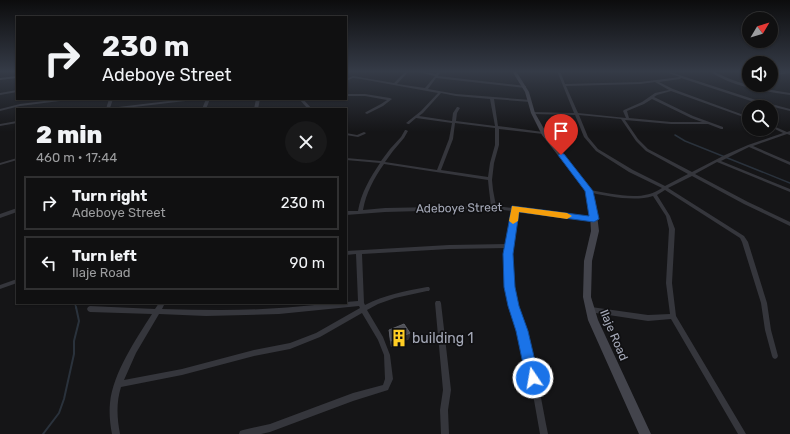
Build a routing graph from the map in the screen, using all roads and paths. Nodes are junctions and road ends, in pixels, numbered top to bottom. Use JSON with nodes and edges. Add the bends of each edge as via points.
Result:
{"nodes":[{"id":1,"x":16,"y":91,"type":"edge"},
{"id":2,"x":437,"y":91,"type":"edge"},
{"id":3,"x":526,"y":91,"type":"edge"},
{"id":4,"x":567,"y":91,"type":"edge"},
{"id":5,"x":667,"y":91,"type":"edge"},
{"id":6,"x":675,"y":91,"type":"edge"},
{"id":7,"x":724,"y":91,"type":"edge"},
{"id":8,"x":441,"y":92,"type":"junction"},
{"id":9,"x":775,"y":92,"type":"edge"},
{"id":10,"x":0,"y":94,"type":"edge"},
{"id":11,"x":790,"y":94,"type":"edge"},
{"id":12,"x":347,"y":95,"type":"edge"},
{"id":13,"x":651,"y":97,"type":"junction"},
{"id":14,"x":492,"y":99,"type":"junction"},
{"id":15,"x":60,"y":100,"type":"edge"},
{"id":16,"x":185,"y":100,"type":"edge"},
{"id":17,"x":302,"y":100,"type":"edge"},
{"id":18,"x":530,"y":102,"type":"junction"},
{"id":19,"x":117,"y":108,"type":"edge"},
{"id":20,"x":309,"y":108,"type":"edge"},
{"id":21,"x":458,"y":108,"type":"dead end"},
{"id":22,"x":0,"y":110,"type":"edge"},
{"id":23,"x":790,"y":110,"type":"edge"},
{"id":24,"x":367,"y":113,"type":"dead end"},
{"id":25,"x":534,"y":113,"type":"junction"},
{"id":26,"x":577,"y":114,"type":"junction"},
{"id":27,"x":742,"y":115,"type":"edge"},
{"id":28,"x":415,"y":117,"type":"junction"},
{"id":29,"x":626,"y":119,"type":"junction"},
{"id":30,"x":16,"y":122,"type":"edge"},
{"id":31,"x":453,"y":122,"type":"junction"},
{"id":32,"x":408,"y":123,"type":"dead end"},
{"id":33,"x":707,"y":123,"type":"junction"},
{"id":34,"x":0,"y":125,"type":"edge"},
{"id":35,"x":497,"y":128,"type":"junction"},
{"id":36,"x":722,"y":128,"type":"dead end"},
{"id":37,"x":778,"y":129,"type":"edge"},
{"id":38,"x":406,"y":130,"type":"dead end"},
{"id":39,"x":364,"y":133,"type":"dead end"},
{"id":40,"x":544,"y":133,"type":"junction"},
{"id":41,"x":789,"y":133,"type":"edge"},
{"id":42,"x":347,"y":134,"type":"edge"},
{"id":43,"x":749,"y":146,"type":"junction"},
{"id":44,"x":16,"y":159,"type":"edge"},
{"id":45,"x":347,"y":159,"type":"edge"},
{"id":46,"x":719,"y":160,"type":"junction"},
{"id":47,"x":383,"y":163,"type":"junction"},
{"id":48,"x":0,"y":164,"type":"edge"},
{"id":49,"x":790,"y":164,"type":"edge"},
{"id":50,"x":440,"y":171,"type":"junction"},
{"id":51,"x":691,"y":174,"type":"junction"},
{"id":52,"x":490,"y":179,"type":"junction"},
{"id":53,"x":665,"y":188,"type":"junction"},
{"id":54,"x":589,"y":191,"type":"junction"},
{"id":55,"x":790,"y":191,"type":"edge"},
{"id":56,"x":655,"y":196,"type":"junction"},
{"id":57,"x":494,"y":206,"type":"junction"},
{"id":58,"x":516,"y":208,"type":"junction"},
{"id":59,"x":16,"y":210,"type":"edge"},
{"id":60,"x":360,"y":212,"type":"junction"},
{"id":61,"x":347,"y":213,"type":"edge"},
{"id":62,"x":0,"y":216,"type":"edge"},
{"id":63,"x":594,"y":219,"type":"junction"},
{"id":64,"x":790,"y":224,"type":"edge"},
{"id":65,"x":510,"y":246,"type":"junction"},
{"id":66,"x":347,"y":253,"type":"edge"},
{"id":67,"x":359,"y":253,"type":"junction"},
{"id":68,"x":16,"y":280,"type":"edge"},
{"id":69,"x":0,"y":288,"type":"edge"},
{"id":70,"x":427,"y":289,"type":"dead end"},
{"id":71,"x":438,"y":303,"type":"dead end"},
{"id":72,"x":161,"y":304,"type":"edge"},
{"id":73,"x":362,"y":306,"type":"junction"},
{"id":74,"x":90,"y":309,"type":"dead end"},
{"id":75,"x":157,"y":310,"type":"junction"},
{"id":76,"x":591,"y":310,"type":"junction"},
{"id":77,"x":673,"y":316,"type":"junction"},
{"id":78,"x":775,"y":356,"type":"dead end"},
{"id":79,"x":118,"y":384,"type":"junction"},
{"id":80,"x":116,"y":434,"type":"edge"},
{"id":81,"x":243,"y":434,"type":"edge"},
{"id":82,"x":445,"y":434,"type":"edge"},
{"id":83,"x":544,"y":434,"type":"edge"},
{"id":84,"x":645,"y":434,"type":"edge"},
{"id":85,"x":742,"y":434,"type":"edge"}],
"edges":[{"from":1,"to":10,"type":"street"},
{"from":2,"to":8,"type":"street"},
{"from":3,"to":18,"type":"street","name":"Ilaje Road"},
{"from":4,"to":26,"type":"street"},
{"from":5,"to":13,"type":"street"},
{"from":6,"to":27,"type":"street"},
{"from":7,"to":23,"type":"street"},
{"from":8,"to":14,"type":"street"},
{"from":8,"to":28,"type":"street"},
{"from":9,"to":11,"type":"street"},
{"from":12,"to":24,"type":"street","via":[[390,99]]},
{"from":13,"to":29,"type":"street","via":[[625,111]]},
{"from":13,"to":33,"type":"street"},
{"from":14,"to":18,"type":"street"},
{"from":14,"to":35,"type":"street"},
{"from":15,"to":22,"type":"street"},
{"from":16,"to":19,"type":"street"},
{"from":17,"to":20,"type":"street"},
{"from":18,"to":25,"type":"street","name":"Ilaje Road"},
{"from":21,"to":31,"type":"street"},
{"from":25,"to":26,"type":"street"},
{"from":25,"to":40,"type":"street","name":"Ilaje Road"},
{"from":26,"to":29,"type":"street"},
{"from":26,"to":53,"type":"street","via":[[586,137],[597,150]]},
{"from":28,"to":31,"type":"street"},
{"from":28,"to":32,"type":"street"},
{"from":29,"to":33,"type":"street"},
{"from":29,"to":51,"type":"street","via":[[636,140],[647,150]]},
{"from":30,"to":34,"type":"street"},
{"from":31,"to":35,"type":"street"},
{"from":31,"to":50,"type":"street","via":[[451,139]]},
{"from":33,"to":36,"type":"street"},
{"from":35,"to":40,"type":"street"},
{"from":35,"to":52,"type":"street","via":[[497,144]]},
{"from":37,"to":41,"type":"street"},
{"from":38,"to":47,"type":"street","via":[[403,139],[394,146]]},
{"from":39,"to":42,"type":"street","via":[[358,136]]},
{"from":40,"to":54,"type":"street","name":"Ilaje Road"},
{"from":41,"to":43,"type":"street"},
{"from":43,"to":46,"type":"street"},
{"from":43,"to":49,"type":"street"},
{"from":44,"to":48,"type":"street"},
{"from":45,"to":47,"type":"street"},
{"from":46,"to":51,"type":"street"},
{"from":46,"to":55,"type":"street"},
{"from":47,"to":50,"type":"street"},
{"from":47,"to":60,"type":"street","via":[[365,192]]},
{"from":50,"to":52,"type":"street"},
{"from":51,"to":53,"type":"street"},
{"from":51,"to":64,"type":"street"},
{"from":52,"to":57,"type":"street","via":[[490,193]]},
{"from":53,"to":56,"type":"street"},
{"from":53,"to":78,"type":"street","via":[[742,237],[764,303]]},
{"from":54,"to":56,"type":"street","via":[[634,197]]},
{"from":54,"to":63,"type":"street","name":"Ilaje Road"},
{"from":56,"to":77,"type":"street","via":[[668,216],[672,230],[669,283]]},
{"from":57,"to":58,"type":"street","name":"Adeboye Street"},
{"from":57,"to":60,"type":"street","name":"Adeboye Street"},
{"from":58,"to":63,"type":"street","name":"Adeboye Street"},
{"from":58,"to":65,"type":"street"},
{"from":59,"to":62,"type":"street"},
{"from":60,"to":61,"type":"street","name":"Adeboye Street"},
{"from":63,"to":76,"type":"street","name":"Ilaje Road","via":[[595,231],[588,261],[588,297]]},
{"from":65,"to":67,"type":"street"},
{"from":65,"to":83,"type":"street","via":[[508,254],[513,306],[522,331]]},
{"from":66,"to":67,"type":"street"},
{"from":67,"to":73,"type":"street"},
{"from":68,"to":69,"type":"street"},
{"from":70,"to":73,"type":"street"},
{"from":71,"to":82,"type":"street","via":[[447,390],[444,410]]},
{"from":72,"to":75,"type":"street"},
{"from":73,"to":75,"type":"street","via":[[206,313]]},
{"from":73,"to":79,"type":"street","via":[[340,324],[290,346],[182,372]]},
{"from":73,"to":81,"type":"street","via":[[387,355],[389,379],[385,388],[353,397],[270,428]]},
{"from":74,"to":75,"type":"street"},
{"from":75,"to":79,"type":"street"},
{"from":76,"to":77,"type":"street","via":[[648,318]]},
{"from":76,"to":84,"type":"street","name":"Ilaje Road","via":[[593,320]]},
{"from":77,"to":85,"type":"street"},
{"from":79,"to":80,"type":"street","via":[[113,415]]}]}
